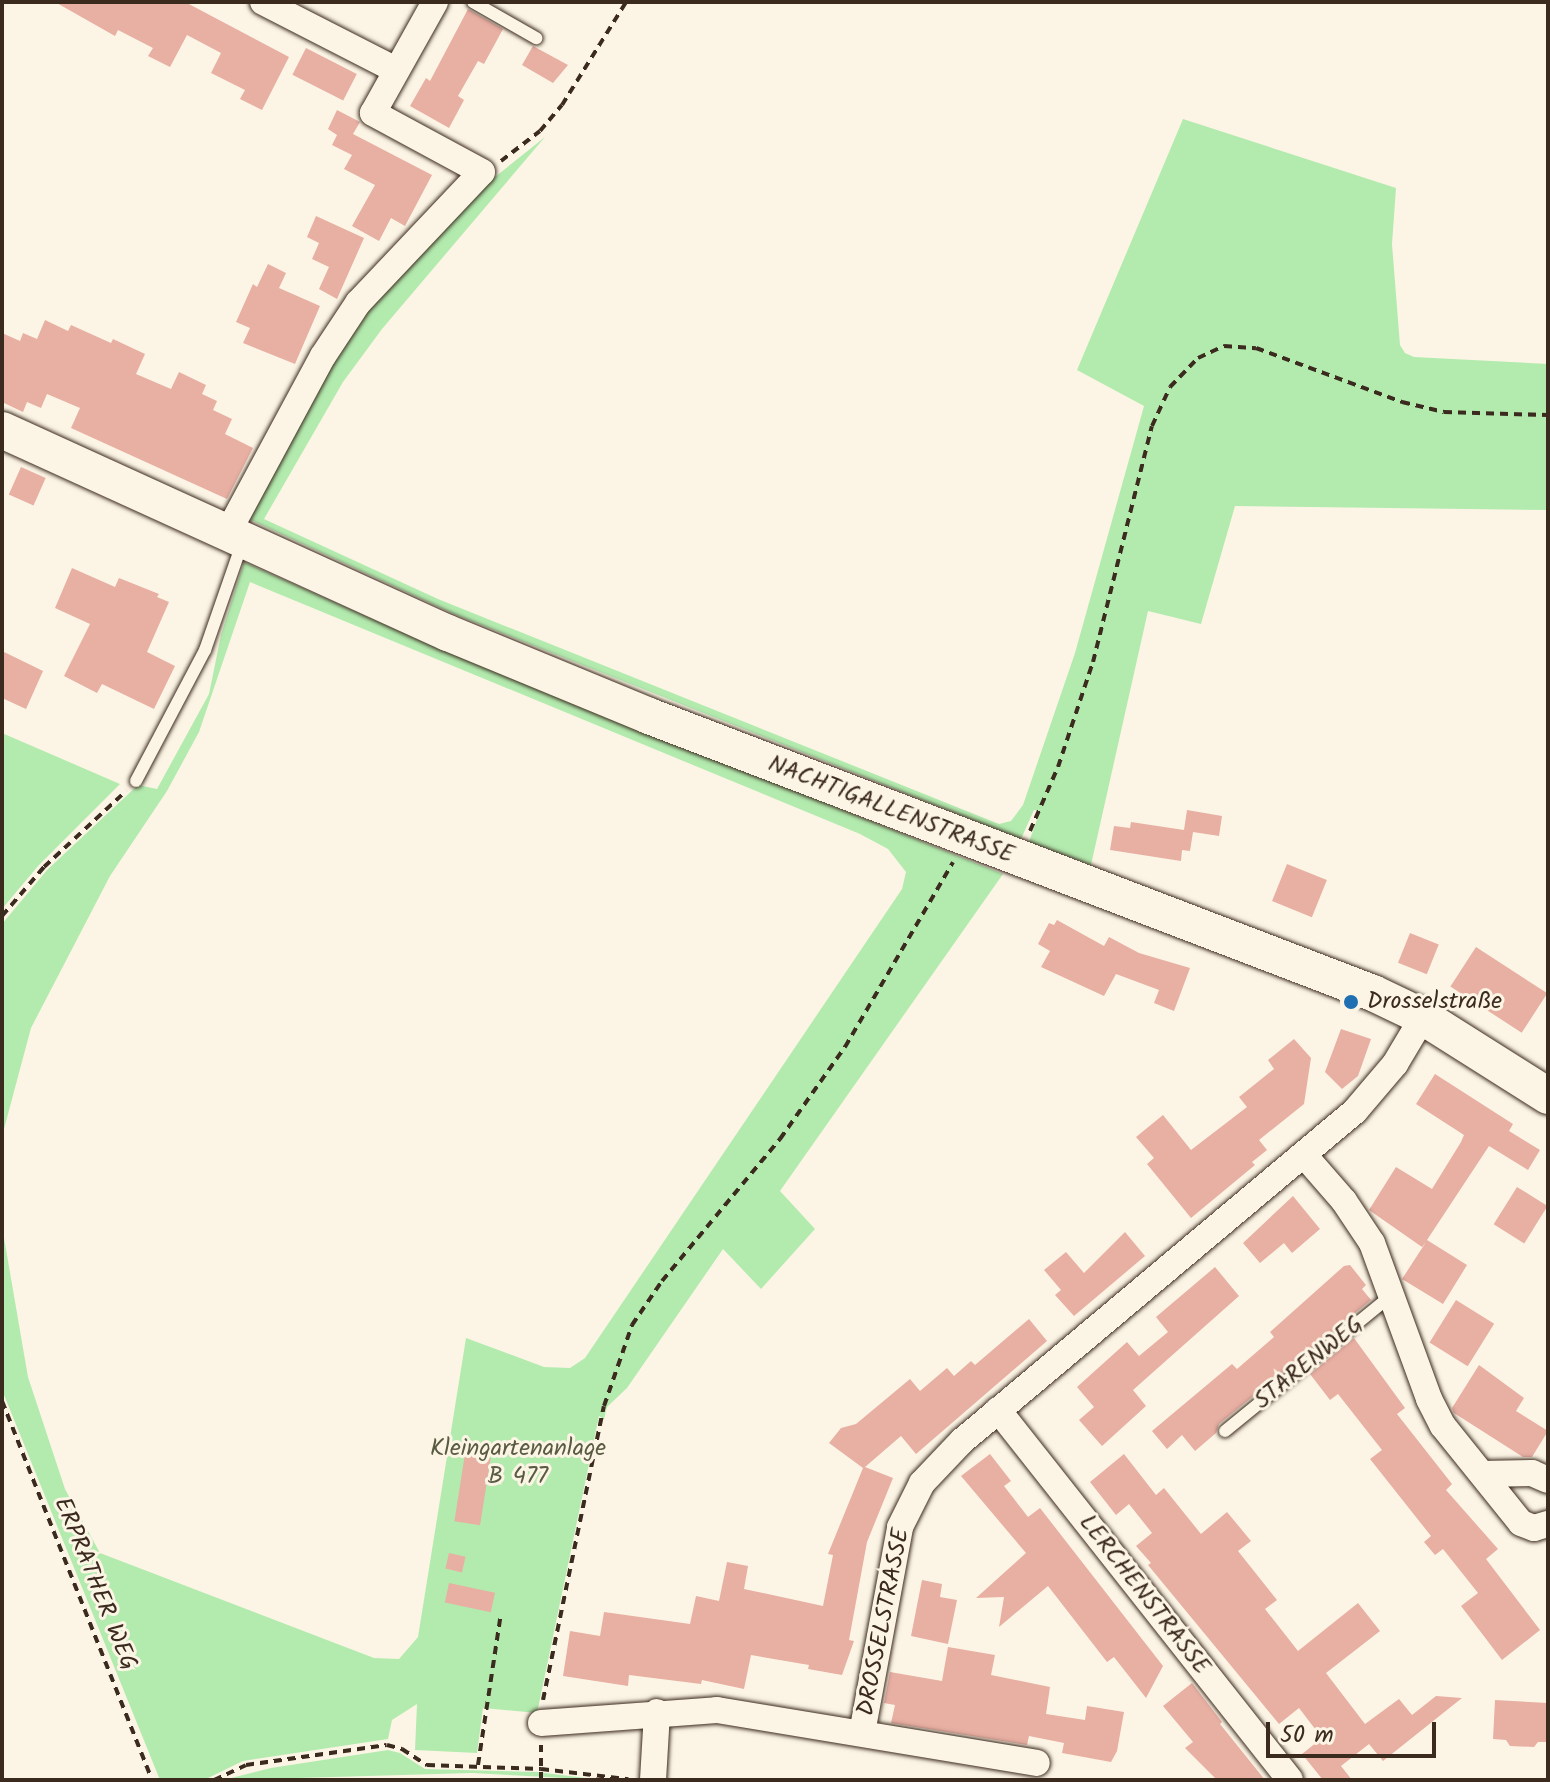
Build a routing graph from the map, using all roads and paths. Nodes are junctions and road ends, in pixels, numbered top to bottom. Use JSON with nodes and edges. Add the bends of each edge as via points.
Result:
{"nodes":[{"id":1,"x":263,"y":2,"type":"edge"},
{"id":2,"x":435,"y":2,"type":"edge"},
{"id":3,"x":473,"y":2,"type":"edge"},
{"id":4,"x":626,"y":2,"type":"edge"},
{"id":5,"x":536,"y":38,"type":"dead end"},
{"id":6,"x":396,"y":70,"type":"junction"},
{"id":7,"x":482,"y":172,"type":"junction"},
{"id":8,"x":1548,"y":415,"type":"edge"},
{"id":9,"x":2,"y":430,"type":"edge"},
{"id":10,"x":235,"y":537,"type":"junction"},
{"id":11,"x":136,"y":781,"type":"joint"},
{"id":12,"x":966,"y":839,"type":"junction"},
{"id":13,"x":1017,"y":859,"type":"junction"},
{"id":14,"x":2,"y":916,"type":"edge"},
{"id":15,"x":1423,"y":1017,"type":"junction"},
{"id":16,"x":1548,"y":1096,"type":"edge"},
{"id":17,"x":1304,"y":1155,"type":"junction"},
{"id":18,"x":1392,"y":1295,"type":"junction"},
{"id":19,"x":2,"y":1401,"type":"edge"},
{"id":20,"x":998,"y":1410,"type":"junction"},
{"id":21,"x":1225,"y":1431,"type":"dead end"},
{"id":22,"x":1482,"y":1474,"type":"junction"},
{"id":23,"x":1548,"y":1480,"type":"edge"},
{"id":24,"x":1548,"y":1524,"type":"edge"},
{"id":25,"x":500,"y":1619,"type":"dead end"},
{"id":26,"x":657,"y":1712,"type":"junction"},
{"id":27,"x":541,"y":1723,"type":"junction"},
{"id":28,"x":862,"y":1733,"type":"junction"},
{"id":29,"x":1037,"y":1763,"type":"dead end"},
{"id":30,"x":478,"y":1765,"type":"junction"},
{"id":31,"x":541,"y":1769,"type":"junction"},
{"id":32,"x":152,"y":1780,"type":"edge"},
{"id":33,"x":214,"y":1780,"type":"edge"},
{"id":34,"x":541,"y":1780,"type":"edge"},
{"id":35,"x":635,"y":1780,"type":"edge"},
{"id":36,"x":653,"y":1780,"type":"edge"},
{"id":37,"x":1290,"y":1780,"type":"edge"}],
"edges":[{"from":1,"to":6,"type":"street"},
{"from":2,"to":6,"type":"street"},
{"from":3,"to":5,"type":"lane"},
{"from":4,"to":7,"type":"path","via":[[590,64],[540,131]]},
{"from":6,"to":7,"type":"street","via":[[373,113]]},
{"from":7,"to":10,"type":"street","via":[[358,303],[323,356]]},
{"from":8,"to":13,"type":"path","via":[[1444,412],[1402,402],[1256,348],[1224,346],[1198,358],[1170,387],[1152,426],[1093,662],[1058,767]]},
{"from":9,"to":10,"type":"main road","name":"NACHTIGALLENSTRASSE"},
{"from":10,"to":11,"type":"lane","via":[[205,650]]},
{"from":10,"to":12,"type":"main road","name":"NACHTIGALLENSTRASSE","via":[[448,633]]},
{"from":11,"to":14,"type":"path","via":[[44,867]]},
{"from":12,"to":13,"type":"main road","name":"NACHTIGALLENSTRASSE"},
{"from":12,"to":27,"type":"path","via":[[845,1047],[780,1139],[632,1325],[604,1406]]},
{"from":13,"to":15,"type":"main road","name":"NACHTIGALLENSTRASSE"},
{"from":15,"to":16,"type":"main road","name":"NACHTIGALLENSTRASSE"},
{"from":15,"to":17,"type":"street","name":"DROSSELSTRASSE","via":[[1369,1097]]},
{"from":17,"to":18,"type":"street","name":"STARENWEG","via":[[1366,1233]]},
{"from":17,"to":20,"type":"street","name":"DROSSELSTRASSE"},
{"from":18,"to":21,"type":"lane","name":"STARENWEG"},
{"from":18,"to":22,"type":"street","name":"STARENWEG","via":[[1429,1399]]},
{"from":19,"to":32,"type":"path","name":"ERPRATHER WEG"},
{"from":20,"to":28,"type":"street","name":"DROSSELSTRASSE","via":[[922,1483],[900,1527]]},
{"from":20,"to":37,"type":"street","name":"LERCHENSTRASSE"},
{"from":22,"to":23,"type":"street","via":[[1532,1473]]},
{"from":22,"to":24,"type":"street","name":"STARENWEG","via":[[1521,1523],[1534,1528]]},
{"from":25,"to":30,"type":"path"},
{"from":26,"to":27,"type":"street"},
{"from":26,"to":28,"type":"street","via":[[717,1710]]},
{"from":26,"to":36,"type":"street"},
{"from":27,"to":31,"type":"path"},
{"from":28,"to":29,"type":"street"},
{"from":30,"to":31,"type":"path"},
{"from":30,"to":33,"type":"path","via":[[427,1765],[387,1745],[246,1765]]},
{"from":31,"to":34,"type":"path"},
{"from":31,"to":35,"type":"path"}]}
